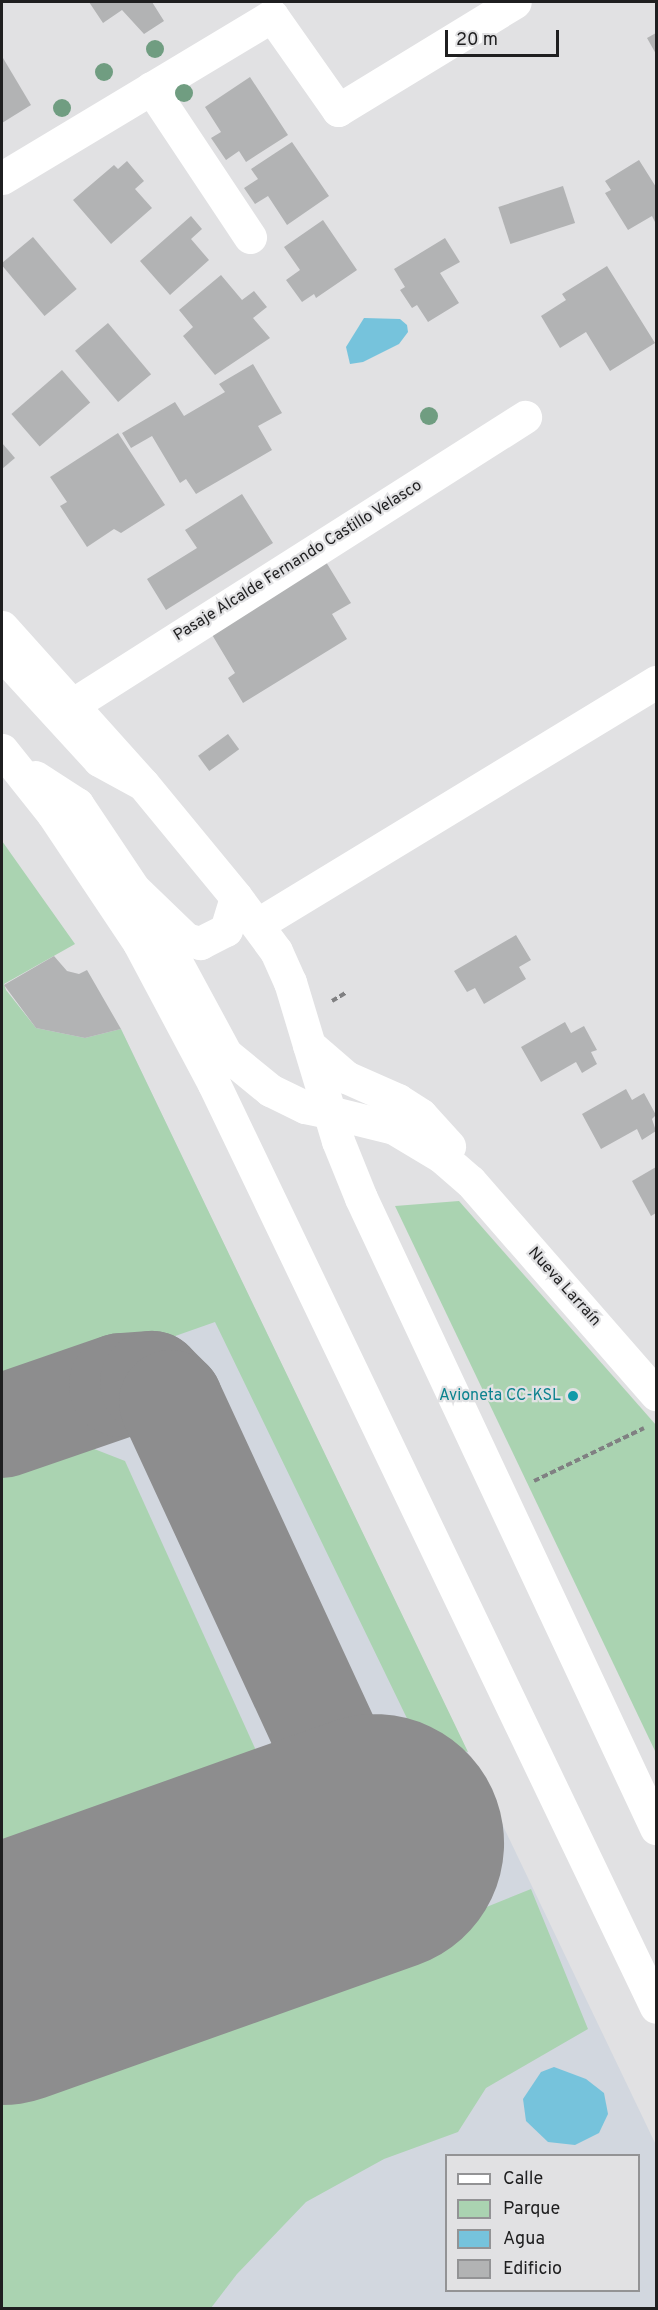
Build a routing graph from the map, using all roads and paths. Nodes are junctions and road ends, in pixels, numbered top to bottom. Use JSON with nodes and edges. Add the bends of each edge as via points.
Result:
{"nodes":[{"id":1,"x":514,"y":2,"type":"edge"},
{"id":2,"x":151,"y":88,"type":"junction"},
{"id":3,"x":2,"y":178,"type":"edge"},
{"id":4,"x":250,"y":237,"type":"dead end"},
{"id":5,"x":525,"y":417,"type":"dead end"},
{"id":6,"x":2,"y":627,"type":"edge"},
{"id":7,"x":2,"y":654,"type":"edge"},
{"id":8,"x":657,"y":682,"type":"edge"},
{"id":9,"x":72,"y":705,"type":"junction"},
{"id":10,"x":6,"y":756,"type":"edge"},
{"id":11,"x":143,"y":784,"type":"junction"},
{"id":12,"x":134,"y":889,"type":"junction"},
{"id":13,"x":236,"y":897,"type":"junction"},
{"id":14,"x":258,"y":924,"type":"junction"},
{"id":15,"x":309,"y":1045,"type":"junction"},
{"id":16,"x":329,"y":1112,"type":"junction"},
{"id":17,"x":470,"y":1181,"type":"junction"},
{"id":18,"x":657,"y":1394,"type":"edge"},
{"id":19,"x":646,"y":1427,"type":"dead end"},
{"id":20,"x":529,"y":1472,"type":"dead end"},
{"id":21,"x":657,"y":1828,"type":"edge"},
{"id":22,"x":657,"y":2007,"type":"edge"}],
"edges":[{"from":1,"to":2,"type":"main road","via":[[338,110],[272,16]]},
{"from":2,"to":3,"type":"main road"},
{"from":2,"to":4,"type":"main road"},
{"from":5,"to":9,"type":"main road","name":"Pasaje Alcalde Fernando Castillo Velasco"},
{"from":6,"to":9,"type":"main road"},
{"from":7,"to":11,"type":"main road","via":[[99,760]]},
{"from":8,"to":14,"type":"main road"},
{"from":9,"to":11,"type":"main road"},
{"from":10,"to":12,"type":"main road","via":[[77,804]]},
{"from":10,"to":22,"type":"main road","via":[[53,814],[139,943],[214,1084]]},
{"from":11,"to":13,"type":"main road"},
{"from":12,"to":13,"type":"main road","via":[[186,939],[200,943],[226,930]]},
{"from":12,"to":16,"type":"main road","name":"Nueva Larraín","via":[[226,1054],[270,1090],[305,1107]]},
{"from":13,"to":14,"type":"main road"},
{"from":14,"to":15,"type":"main road","via":[[290,982]]},
{"from":15,"to":16,"type":"main road"},
{"from":15,"to":17,"type":"main road","name":"Nueva Larraín","via":[[346,1077],[421,1115],[447,1144]]},
{"from":16,"to":17,"type":"main road","name":"Nueva Larraín","via":[[410,1135]]},
{"from":16,"to":21,"type":"main road","via":[[362,1198]]},
{"from":17,"to":18,"type":"main road","name":"Nueva Larraín"},
{"from":19,"to":20,"type":"path","via":[[534,1483]]}]}
